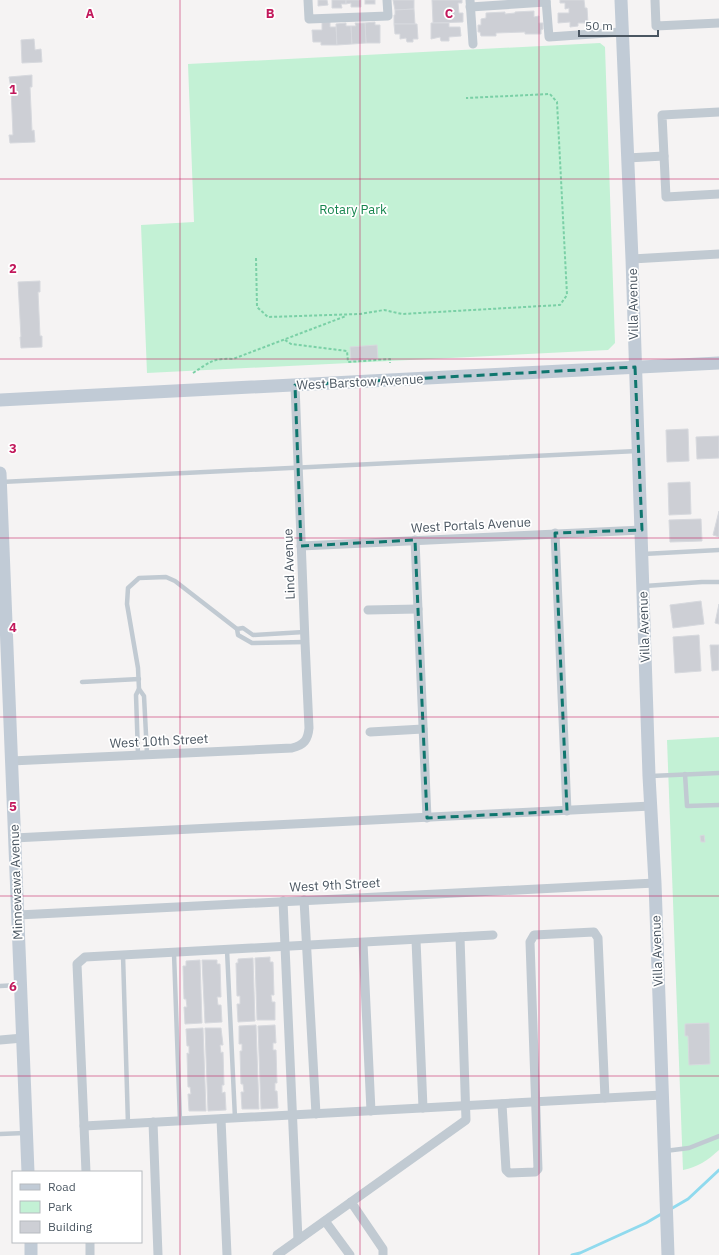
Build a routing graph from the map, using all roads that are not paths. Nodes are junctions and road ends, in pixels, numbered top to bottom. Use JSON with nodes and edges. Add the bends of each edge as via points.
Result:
{"nodes":[{"id":1,"x":308,"y":0,"type":"edge"},
{"id":2,"x":387,"y":0,"type":"edge"},
{"id":3,"x":620,"y":0,"type":"edge"},
{"id":4,"x":655,"y":0,"type":"edge"},
{"id":5,"x":546,"y":1,"type":"edge"},
{"id":6,"x":470,"y":3,"type":"edge"},
{"id":7,"x":719,"y":23,"type":"edge"},
{"id":8,"x":621,"y":32,"type":"junction"},
{"id":9,"x":473,"y":44,"type":"dead end"},
{"id":10,"x":719,"y":112,"type":"edge"},
{"id":11,"x":664,"y":156,"type":"junction"},
{"id":12,"x":627,"y":158,"type":"junction"},
{"id":13,"x":719,"y":194,"type":"edge"},
{"id":14,"x":719,"y":254,"type":"edge"},
{"id":15,"x":632,"y":260,"type":"junction"},
{"id":16,"x":719,"y":363,"type":"edge"},
{"id":17,"x":635,"y":367,"type":"junction"},
{"id":18,"x":296,"y":385,"type":"junction"},
{"id":19,"x":0,"y":400,"type":"edge"},
{"id":20,"x":638,"y":451,"type":"junction"},
{"id":21,"x":299,"y":468,"type":"junction"},
{"id":22,"x":0,"y":473,"type":"edge"},
{"id":23,"x":0,"y":482,"type":"edge"},
{"id":24,"x":642,"y":530,"type":"junction"},
{"id":25,"x":555,"y":533,"type":"junction"},
{"id":26,"x":415,"y":540,"type":"junction"},
{"id":27,"x":1,"y":543,"type":"edge"},
{"id":28,"x":301,"y":546,"type":"junction"},
{"id":29,"x":719,"y":550,"type":"edge"},
{"id":30,"x":642,"y":554,"type":"junction"},
{"id":31,"x":719,"y":582,"type":"edge"},
{"id":32,"x":643,"y":586,"type":"junction"},
{"id":33,"x":418,"y":609,"type":"junction"},
{"id":34,"x":368,"y":610,"type":"dead end"},
{"id":35,"x":237,"y":630,"type":"junction"},
{"id":36,"x":304,"y":632,"type":"junction"},
{"id":37,"x":305,"y":642,"type":"junction"},
{"id":38,"x":4,"y":671,"type":"edge"},
{"id":39,"x":139,"y":680,"type":"junction"},
{"id":40,"x":82,"y":682,"type":"dead end"},
{"id":41,"x":139,"y":689,"type":"junction"},
{"id":42,"x":423,"y":729,"type":"junction"},
{"id":43,"x":370,"y":732,"type":"dead end"},
{"id":44,"x":306,"y":741,"type":"joint"},
{"id":45,"x":143,"y":754,"type":"junction"},
{"id":46,"x":11,"y":761,"type":"junction"},
{"id":47,"x":719,"y":773,"type":"edge"},
{"id":48,"x":685,"y":774,"type":"junction"},
{"id":49,"x":649,"y":776,"type":"junction"},
{"id":50,"x":719,"y":805,"type":"edge"},
{"id":51,"x":651,"y":806,"type":"junction"},
{"id":52,"x":566,"y":811,"type":"junction"},
{"id":53,"x":427,"y":818,"type":"junction"},
{"id":54,"x":14,"y":838,"type":"junction"},
{"id":55,"x":654,"y":882,"type":"junction"},
{"id":56,"x":304,"y":900,"type":"junction"},
{"id":57,"x":283,"y":901,"type":"junction"},
{"id":58,"x":18,"y":915,"type":"junction"},
{"id":59,"x":493,"y":936,"type":"dead end"},
{"id":60,"x":460,"y":937,"type":"junction"},
{"id":61,"x":416,"y":940,"type":"junction"},
{"id":62,"x":363,"y":943,"type":"junction"},
{"id":63,"x":306,"y":946,"type":"junction"},
{"id":64,"x":285,"y":947,"type":"junction"},
{"id":65,"x":227,"y":950,"type":"junction"},
{"id":66,"x":174,"y":953,"type":"junction"},
{"id":67,"x":123,"y":955,"type":"junction"},
{"id":68,"x":20,"y":985,"type":"junction"},
{"id":69,"x":0,"y":986,"type":"edge"},
{"id":70,"x":23,"y":1038,"type":"junction"},
{"id":71,"x":0,"y":1040,"type":"edge"},
{"id":72,"x":662,"y":1095,"type":"junction"},
{"id":73,"x":605,"y":1098,"type":"junction"},
{"id":74,"x":535,"y":1102,"type":"junction"},
{"id":75,"x":502,"y":1104,"type":"junction"},
{"id":76,"x":466,"y":1106,"type":"junction"},
{"id":77,"x":423,"y":1108,"type":"junction"},
{"id":78,"x":371,"y":1111,"type":"junction"},
{"id":79,"x":316,"y":1114,"type":"junction"},
{"id":80,"x":293,"y":1115,"type":"junction"},
{"id":81,"x":235,"y":1118,"type":"junction"},
{"id":82,"x":221,"y":1119,"type":"junction"},
{"id":83,"x":180,"y":1121,"type":"junction"},
{"id":84,"x":153,"y":1122,"type":"junction"},
{"id":85,"x":128,"y":1124,"type":"junction"},
{"id":86,"x":84,"y":1126,"type":"junction"},
{"id":87,"x":26,"y":1133,"type":"junction"},
{"id":88,"x":0,"y":1134,"type":"edge"},
{"id":89,"x":719,"y":1136,"type":"edge"},
{"id":90,"x":664,"y":1151,"type":"junction"},
{"id":91,"x":28,"y":1171,"type":"edge"},
{"id":92,"x":86,"y":1171,"type":"edge"},
{"id":93,"x":351,"y":1202,"type":"junction"},
{"id":94,"x":325,"y":1221,"type":"junction"},
{"id":95,"x":298,"y":1240,"type":"junction"},
{"id":96,"x":31,"y":1243,"type":"edge"},
{"id":97,"x":90,"y":1243,"type":"edge"},
{"id":98,"x":31,"y":1255,"type":"edge"},
{"id":99,"x":90,"y":1255,"type":"edge"},
{"id":100,"x":158,"y":1255,"type":"edge"},
{"id":101,"x":227,"y":1255,"type":"edge"},
{"id":102,"x":277,"y":1255,"type":"edge"},
{"id":103,"x":350,"y":1255,"type":"edge"},
{"id":104,"x":383,"y":1255,"type":"edge"},
{"id":105,"x":668,"y":1255,"type":"edge"}],
"edges":[{"from":1,"to":2,"type":"street","via":[[309,19],[388,16]]},
{"from":3,"to":8,"type":"main road","name":"Villa Avenue"},
{"from":4,"to":7,"type":"street","via":[[656,26]]},
{"from":5,"to":6,"type":"street"},
{"from":5,"to":8,"type":"street","via":[[549,36]]},
{"from":6,"to":9,"type":"street"},
{"from":8,"to":12,"type":"main road","name":"Villa Avenue"},
{"from":10,"to":11,"type":"street","via":[[662,115]]},
{"from":11,"to":12,"type":"street"},
{"from":11,"to":13,"type":"street","via":[[666,197]]},
{"from":12,"to":15,"type":"main road","name":"Villa Avenue"},
{"from":14,"to":15,"type":"street"},
{"from":15,"to":17,"type":"main road","name":"Villa Avenue"},
{"from":16,"to":17,"type":"main road","name":"West Barstow Avenue"},
{"from":17,"to":18,"type":"main road","name":"West Barstow Avenue"},
{"from":17,"to":20,"type":"main road","name":"Villa Avenue"},
{"from":18,"to":19,"type":"main road","name":"West Barstow Avenue"},
{"from":18,"to":21,"type":"street","name":"Lind Avenue"},
{"from":20,"to":21,"type":"lane"},
{"from":20,"to":24,"type":"main road","name":"Villa Avenue"},
{"from":21,"to":23,"type":"lane"},
{"from":21,"to":28,"type":"street","name":"Lind Avenue"},
{"from":22,"to":23,"type":"main road","name":"Minnewawa Avenue"},
{"from":23,"to":27,"type":"main road","name":"Minnewawa Avenue"},
{"from":24,"to":25,"type":"street","name":"West Portals Avenue"},
{"from":24,"to":30,"type":"main road","name":"Villa Avenue"},
{"from":25,"to":26,"type":"street","name":"West Portals Avenue"},
{"from":25,"to":52,"type":"street"},
{"from":26,"to":28,"type":"street","name":"West Portals Avenue"},
{"from":26,"to":33,"type":"street"},
{"from":27,"to":38,"type":"main road","name":"Minnewawa Avenue"},
{"from":28,"to":36,"type":"street","name":"Lind Avenue"},
{"from":29,"to":30,"type":"lane"},
{"from":30,"to":32,"type":"main road","name":"Villa Avenue"},
{"from":31,"to":32,"type":"lane"},
{"from":32,"to":49,"type":"main road","name":"Villa Avenue"},
{"from":33,"to":34,"type":"street"},
{"from":33,"to":42,"type":"street"},
{"from":35,"to":36,"type":"lane","via":[[243,628],[253,635]]},
{"from":35,"to":37,"type":"lane","via":[[238,635],[252,643]]},
{"from":35,"to":39,"type":"lane","via":[[175,581],[166,577],[139,578],[128,588],[127,604]]},
{"from":36,"to":37,"type":"street","name":"Lind Avenue"},
{"from":37,"to":44,"type":"street","name":"Lind Avenue","via":[[309,728]]},
{"from":38,"to":46,"type":"main road","name":"Minnewawa Avenue"},
{"from":39,"to":40,"type":"lane"},
{"from":39,"to":41,"type":"lane"},
{"from":41,"to":45,"type":"lane","via":[[136,695]]},
{"from":41,"to":45,"type":"lane","via":[[144,696]]},
{"from":42,"to":43,"type":"street"},
{"from":42,"to":53,"type":"street"},
{"from":44,"to":45,"type":"street","name":"West 10th Street","via":[[292,748]]},
{"from":45,"to":46,"type":"street","name":"West 10th Street"},
{"from":46,"to":54,"type":"main road","name":"Minnewawa Avenue"},
{"from":47,"to":48,"type":"lane"},
{"from":48,"to":49,"type":"lane"},
{"from":48,"to":50,"type":"lane","via":[[687,806]]},
{"from":49,"to":51,"type":"main road","name":"Villa Avenue"},
{"from":51,"to":52,"type":"street"},
{"from":51,"to":55,"type":"main road","name":"Villa Avenue"},
{"from":52,"to":53,"type":"street"},
{"from":53,"to":54,"type":"street"},
{"from":54,"to":58,"type":"main road","name":"Minnewawa Avenue"},
{"from":55,"to":56,"type":"street","name":"West 9th Street"},
{"from":55,"to":72,"type":"main road","name":"Villa Avenue"},
{"from":56,"to":57,"type":"street","name":"West 9th Street"},
{"from":56,"to":63,"type":"street"},
{"from":57,"to":58,"type":"street","name":"West 9th Street"},
{"from":57,"to":64,"type":"street"},
{"from":58,"to":68,"type":"main road","name":"Minnewawa Avenue"},
{"from":59,"to":60,"type":"street"},
{"from":60,"to":61,"type":"street"},
{"from":60,"to":76,"type":"street"},
{"from":61,"to":62,"type":"street"},
{"from":61,"to":77,"type":"street"},
{"from":62,"to":63,"type":"street"},
{"from":62,"to":78,"type":"street"},
{"from":63,"to":64,"type":"street"},
{"from":63,"to":79,"type":"street"},
{"from":64,"to":65,"type":"street"},
{"from":64,"to":80,"type":"street"},
{"from":65,"to":66,"type":"street"},
{"from":65,"to":81,"type":"lane"},
{"from":66,"to":67,"type":"street"},
{"from":66,"to":83,"type":"lane"},
{"from":67,"to":85,"type":"lane"},
{"from":67,"to":86,"type":"street","via":[[85,957],[77,964]]},
{"from":68,"to":69,"type":"lane"},
{"from":68,"to":70,"type":"main road","name":"Minnewawa Avenue"},
{"from":70,"to":71,"type":"street"},
{"from":70,"to":87,"type":"main road","name":"Minnewawa Avenue"},
{"from":72,"to":73,"type":"street"},
{"from":72,"to":90,"type":"main road","name":"Villa Avenue"},
{"from":73,"to":74,"type":"street"},
{"from":73,"to":74,"type":"street","via":[[598,938],[594,932],[534,935],[530,942]]},
{"from":74,"to":75,"type":"street"},
{"from":74,"to":75,"type":"street","via":[[538,1169],[535,1172],[509,1173],[506,1170]]},
{"from":75,"to":76,"type":"street"},
{"from":76,"to":77,"type":"street"},
{"from":76,"to":93,"type":"street","via":[[466,1120]]},
{"from":77,"to":78,"type":"street"},
{"from":78,"to":79,"type":"street"},
{"from":79,"to":80,"type":"street"},
{"from":80,"to":81,"type":"street"},
{"from":80,"to":95,"type":"street"},
{"from":81,"to":82,"type":"street"},
{"from":82,"to":83,"type":"street"},
{"from":82,"to":101,"type":"street"},
{"from":83,"to":84,"type":"street"},
{"from":84,"to":85,"type":"street"},
{"from":84,"to":100,"type":"street"},
{"from":85,"to":86,"type":"street"},
{"from":86,"to":92,"type":"street"},
{"from":87,"to":88,"type":"lane"},
{"from":87,"to":91,"type":"main road","name":"Minnewawa Avenue"},
{"from":89,"to":90,"type":"lane","via":[[689,1148]]},
{"from":90,"to":105,"type":"main road","name":"Villa Avenue"},
{"from":93,"to":94,"type":"street"},
{"from":93,"to":104,"type":"street","via":[[383,1248]]},
{"from":94,"to":95,"type":"street"},
{"from":94,"to":103,"type":"street"},
{"from":95,"to":102,"type":"street"},
{"from":96,"to":98,"type":"main road"},
{"from":97,"to":99,"type":"street"}]}
